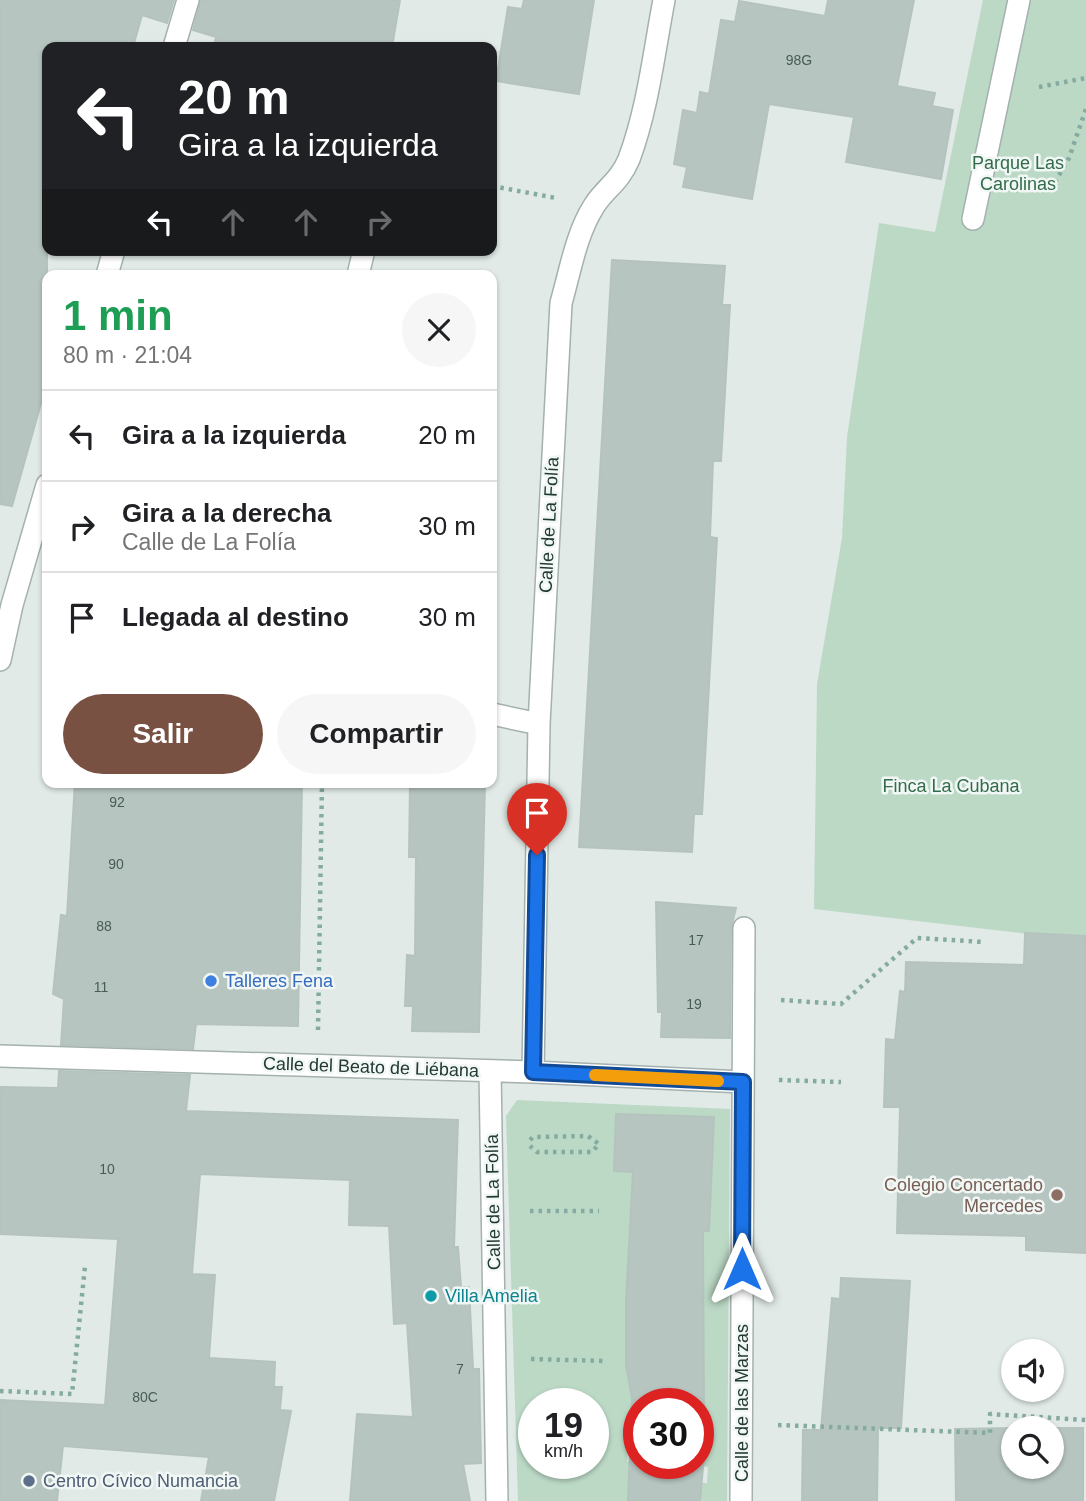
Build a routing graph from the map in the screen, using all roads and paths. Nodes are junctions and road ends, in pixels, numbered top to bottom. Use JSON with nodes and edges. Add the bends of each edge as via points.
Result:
{"nodes":[{"id":1,"x":188,"y":0,"type":"edge"},
{"id":2,"x":664,"y":0,"type":"edge"},
{"id":3,"x":1020,"y":0,"type":"edge"},
{"id":4,"x":175,"y":42,"type":"edge"},
{"id":5,"x":1086,"y":109,"type":"edge"},
{"id":6,"x":980,"y":186,"type":"junction"},
{"id":7,"x":497,"y":187,"type":"edge"},
{"id":8,"x":594,"y":205,"type":"junction"},
{"id":9,"x":973,"y":219,"type":"dead end"},
{"id":10,"x":42,"y":500,"type":"edge"},
{"id":11,"x":6,"y":604,"type":"edge"},
{"id":12,"x":0,"y":660,"type":"edge"},
{"id":13,"x":497,"y":715,"type":"edge"},
{"id":14,"x":539,"y":724,"type":"junction"},
{"id":15,"x":322,"y":788,"type":"edge"},
{"id":16,"x":744,"y":928,"type":"dead end"},
{"id":17,"x":983,"y":942,"type":"dead end"},
{"id":18,"x":743,"y":999,"type":"junction"},
{"id":19,"x":0,"y":1056,"type":"edge"},
{"id":20,"x":318,"y":1065,"type":"junction"},
{"id":21,"x":490,"y":1071,"type":"junction"},
{"id":22,"x":533,"y":1072,"type":"junction"},
{"id":23,"x":743,"y":1082,"type":"junction"},
{"id":24,"x":841,"y":1082,"type":"dead end"},
{"id":25,"x":526,"y":1143,"type":"joint"},
{"id":26,"x":522,"y":1211,"type":"dead end"},
{"id":27,"x":599,"y":1211,"type":"dead end"},
{"id":28,"x":85,"y":1266,"type":"dead end"},
{"id":29,"x":527,"y":1359,"type":"dead end"},
{"id":30,"x":607,"y":1361,"type":"dead end"},
{"id":31,"x":0,"y":1391,"type":"edge"},
{"id":32,"x":1086,"y":1420,"type":"edge"},
{"id":33,"x":773,"y":1425,"type":"dead end"},
{"id":34,"x":497,"y":1501,"type":"edge"},
{"id":35,"x":741,"y":1501,"type":"edge"}],
"edges":[{"from":1,"to":4,"type":"street"},
{"from":2,"to":8,"type":"street","name":"Calle de La Folía","via":[[640,125],[628,161],[614,186]]},
{"from":3,"to":6,"type":"street"},
{"from":5,"to":6,"type":"path","via":[[1069,158],[1051,189]]},
{"from":6,"to":9,"type":"street"},
{"from":7,"to":8,"type":"path"},
{"from":8,"to":14,"type":"street","name":"Calle de La Folía","via":[[561,303]]},
{"from":10,"to":11,"type":"street"},
{"from":11,"to":12,"type":"street"},
{"from":13,"to":14,"type":"street"},
{"from":14,"to":22,"type":"street","name":"Calle de La Folía"},
{"from":15,"to":20,"type":"path"},
{"from":16,"to":18,"type":"street","name":"Calle de las Marzas"},
{"from":17,"to":18,"type":"path","via":[[917,938],[841,1004]]},
{"from":18,"to":23,"type":"street","name":"Calle de las Marzas"},
{"from":19,"to":20,"type":"street","name":"Calle del Beato de Liébana"},
{"from":20,"to":21,"type":"street","name":"Calle del Beato de Liébana"},
{"from":21,"to":22,"type":"street","name":"Calle del Beato de Liébana"},
{"from":21,"to":34,"type":"street","name":"Calle de La Folía"},
{"from":22,"to":23,"type":"street","name":"Calle del Beato de Liébana"},
{"from":23,"to":24,"type":"path"},
{"from":23,"to":35,"type":"street","name":"Calle de las Marzas"},
{"from":25,"to":25,"type":"path","via":[[537,1152],[592,1152],[599,1144],[588,1136],[533,1137]]},
{"from":26,"to":27,"type":"path"},
{"from":28,"to":31,"type":"path","via":[[72,1394]]},
{"from":29,"to":30,"type":"path"},
{"from":32,"to":33,"type":"path","via":[[990,1414],[989,1433]]}]}
